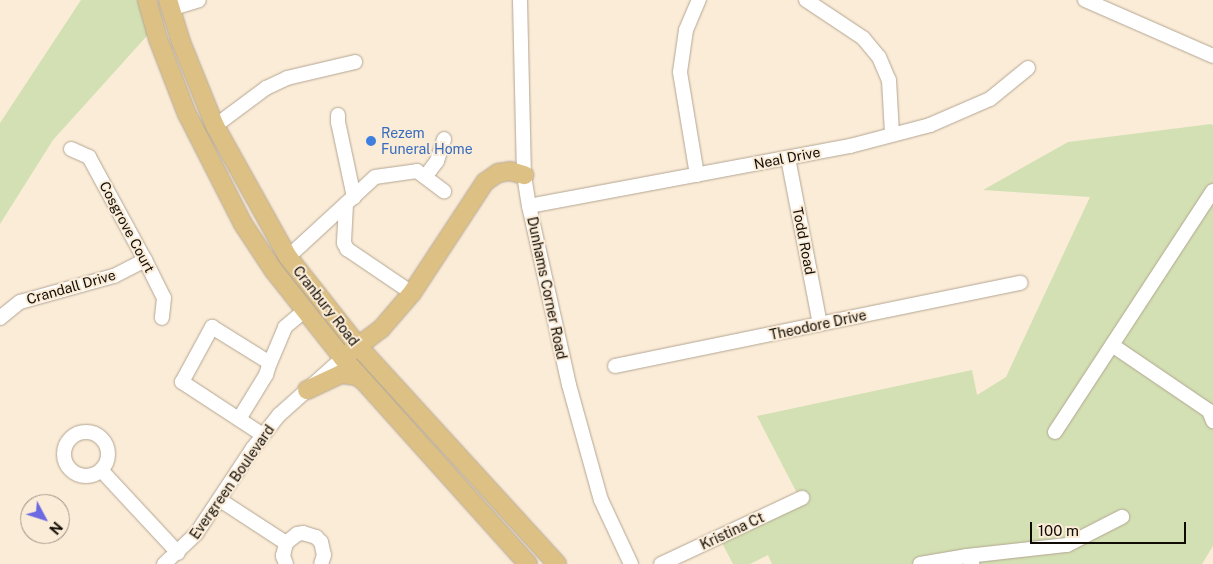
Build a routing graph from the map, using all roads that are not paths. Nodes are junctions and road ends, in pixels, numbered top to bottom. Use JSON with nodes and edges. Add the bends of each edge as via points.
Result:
{"nodes":[{"id":1,"x":147,"y":0,"type":"edge"},
{"id":2,"x":199,"y":0,"type":"edge"},
{"id":3,"x":520,"y":0,"type":"edge"},
{"id":4,"x":699,"y":0,"type":"edge"},
{"id":5,"x":806,"y":0,"type":"edge"},
{"id":6,"x":1085,"y":0,"type":"edge"},
{"id":7,"x":169,"y":4,"type":"edge"},
{"id":8,"x":1213,"y":56,"type":"edge"},
{"id":9,"x":355,"y":62,"type":"dead end"},
{"id":10,"x":1028,"y":68,"type":"dead end"},
{"id":11,"x":338,"y":115,"type":"dead end"},
{"id":12,"x":214,"y":126,"type":"junction"},
{"id":13,"x":892,"y":134,"type":"junction"},
{"id":14,"x":444,"y":138,"type":"dead end"},
{"id":15,"x":71,"y":149,"type":"dead end"},
{"id":16,"x":788,"y":158,"type":"junction"},
{"id":17,"x":524,"y":175,"type":"junction"},
{"id":18,"x":697,"y":175,"type":"junction"},
{"id":19,"x":425,"y":177,"type":"junction"},
{"id":20,"x":444,"y":191,"type":"dead end"},
{"id":21,"x":1213,"y":191,"type":"edge"},
{"id":22,"x":350,"y":200,"type":"junction"},
{"id":23,"x":529,"y":206,"type":"junction"},
{"id":24,"x":288,"y":257,"type":"junction"},
{"id":25,"x":145,"y":260,"type":"junction"},
{"id":26,"x":1021,"y":283,"type":"dead end"},
{"id":27,"x":412,"y":293,"type":"junction"},
{"id":28,"x":305,"y":310,"type":"junction"},
{"id":29,"x":0,"y":318,"type":"edge"},
{"id":30,"x":162,"y":318,"type":"dead end"},
{"id":31,"x":820,"y":324,"type":"junction"},
{"id":32,"x":1112,"y":345,"type":"junction"},
{"id":33,"x":358,"y":346,"type":"junction"},
{"id":34,"x":343,"y":358,"type":"junction"},
{"id":35,"x":270,"y":362,"type":"junction"},
{"id":36,"x":615,"y":366,"type":"dead end"},
{"id":37,"x":365,"y":382,"type":"junction"},
{"id":38,"x":307,"y":390,"type":"junction"},
{"id":39,"x":238,"y":419,"type":"junction"},
{"id":40,"x":1213,"y":421,"type":"edge"},
{"id":41,"x":1056,"y":432,"type":"dead end"},
{"id":42,"x":264,"y":435,"type":"junction"},
{"id":43,"x":101,"y":470,"type":"dead end"},
{"id":44,"x":802,"y":498,"type":"dead end"},
{"id":45,"x":220,"y":500,"type":"junction"},
{"id":46,"x":1122,"y":517,"type":"dead end"},
{"id":47,"x":286,"y":543,"type":"junction"},
{"id":48,"x":178,"y":553,"type":"junction"},
{"id":49,"x":970,"y":560,"type":"edge"},
{"id":50,"x":164,"y":564,"type":"edge"},
{"id":51,"x":286,"y":564,"type":"edge"},
{"id":52,"x":321,"y":564,"type":"edge"},
{"id":53,"x":528,"y":564,"type":"edge"},
{"id":54,"x":557,"y":564,"type":"edge"},
{"id":55,"x":631,"y":564,"type":"edge"},
{"id":56,"x":661,"y":564,"type":"edge"},
{"id":57,"x":920,"y":564,"type":"edge"}],
"edges":[{"from":1,"to":28,"type":"main road","name":"Cranbury Road","via":[[158,39],[206,154],[243,224]]},
{"from":2,"to":7,"type":"street"},
{"from":3,"to":17,"type":"street","name":"Dunhams Corner Road"},
{"from":4,"to":18,"type":"street","via":[[686,30],[680,72]]},
{"from":5,"to":13,"type":"street","via":[[863,38],[880,57],[889,80]]},
{"from":6,"to":8,"type":"street"},
{"from":7,"to":12,"type":"main road","name":"Cranbury Road"},
{"from":9,"to":12,"type":"street","via":[[286,78]]},
{"from":10,"to":13,"type":"street","name":"Neal Drive","via":[[990,99],[965,112]]},
{"from":11,"to":22,"type":"street"},
{"from":12,"to":24,"type":"main road","name":"Cranbury Road"},
{"from":13,"to":16,"type":"street","name":"Neal Drive"},
{"from":14,"to":19,"type":"street","via":[[437,161]]},
{"from":15,"to":25,"type":"street","name":"Cosgrove Court","via":[[89,157]]},
{"from":16,"to":18,"type":"street","name":"Neal Drive"},
{"from":16,"to":31,"type":"street","name":"Todd Road"},
{"from":17,"to":23,"type":"street","name":"Dunhams Corner Road"},
{"from":17,"to":27,"type":"main road","via":[[510,171],[498,173],[485,182]]},
{"from":18,"to":23,"type":"street","name":"Neal Drive"},
{"from":19,"to":20,"type":"street"},
{"from":19,"to":22,"type":"street","via":[[417,172],[375,177]]},
{"from":21,"to":32,"type":"street"},
{"from":22,"to":24,"type":"street"},
{"from":22,"to":27,"type":"street","via":[[344,243],[347,250]]},
{"from":23,"to":55,"type":"street","name":"Dunhams Corner Road","via":[[568,385],[601,500]]},
{"from":24,"to":33,"type":"main road","name":"Cranbury Road"},
{"from":25,"to":29,"type":"street","name":"Crandall Drive","via":[[114,276],[20,302]]},
{"from":25,"to":30,"type":"street","name":"Cosgrove Court","via":[[164,298]]},
{"from":26,"to":31,"type":"street","name":"Theodore Drive"},
{"from":27,"to":33,"type":"main road","via":[[381,329]]},
{"from":28,"to":34,"type":"main road","name":"Cranbury Road"},
{"from":28,"to":35,"type":"street","via":[[285,327]]},
{"from":31,"to":36,"type":"street","name":"Theodore Drive"},
{"from":32,"to":40,"type":"street","via":[[1209,411]]},
{"from":32,"to":41,"type":"street"},
{"from":33,"to":34,"type":"main road"},
{"from":33,"to":54,"type":"main road","name":"Cranbury Road"},
{"from":34,"to":37,"type":"main road","name":"Cranbury Road"},
{"from":34,"to":38,"type":"street","name":"Evergreen Boulevard"},
{"from":35,"to":39,"type":"street","via":[[266,375]]},
{"from":35,"to":39,"type":"street","via":[[212,327],[182,382]]},
{"from":37,"to":38,"type":"main road","via":[[356,376],[341,374]]},
{"from":37,"to":53,"type":"main road","name":"Cranbury Road"},
{"from":38,"to":42,"type":"street","name":"Evergreen Boulevard"},
{"from":39,"to":42,"type":"street"},
{"from":42,"to":45,"type":"street","name":"Evergreen Boulevard"},
{"from":43,"to":48,"type":"street"},
{"from":44,"to":56,"type":"street","name":"Kristina Ct"},
{"from":45,"to":47,"type":"street"},
{"from":45,"to":48,"type":"street","name":"Evergreen Boulevard"},
{"from":46,"to":49,"type":"street","via":[[1067,544]]},
{"from":47,"to":51,"type":"street","via":[[283,556]]},
{"from":47,"to":52,"type":"street","via":[[297,534],[316,537],[324,548]]},
{"from":48,"to":50,"type":"street","name":"Evergreen Boulevard"},
{"from":49,"to":57,"type":"street"}]}
